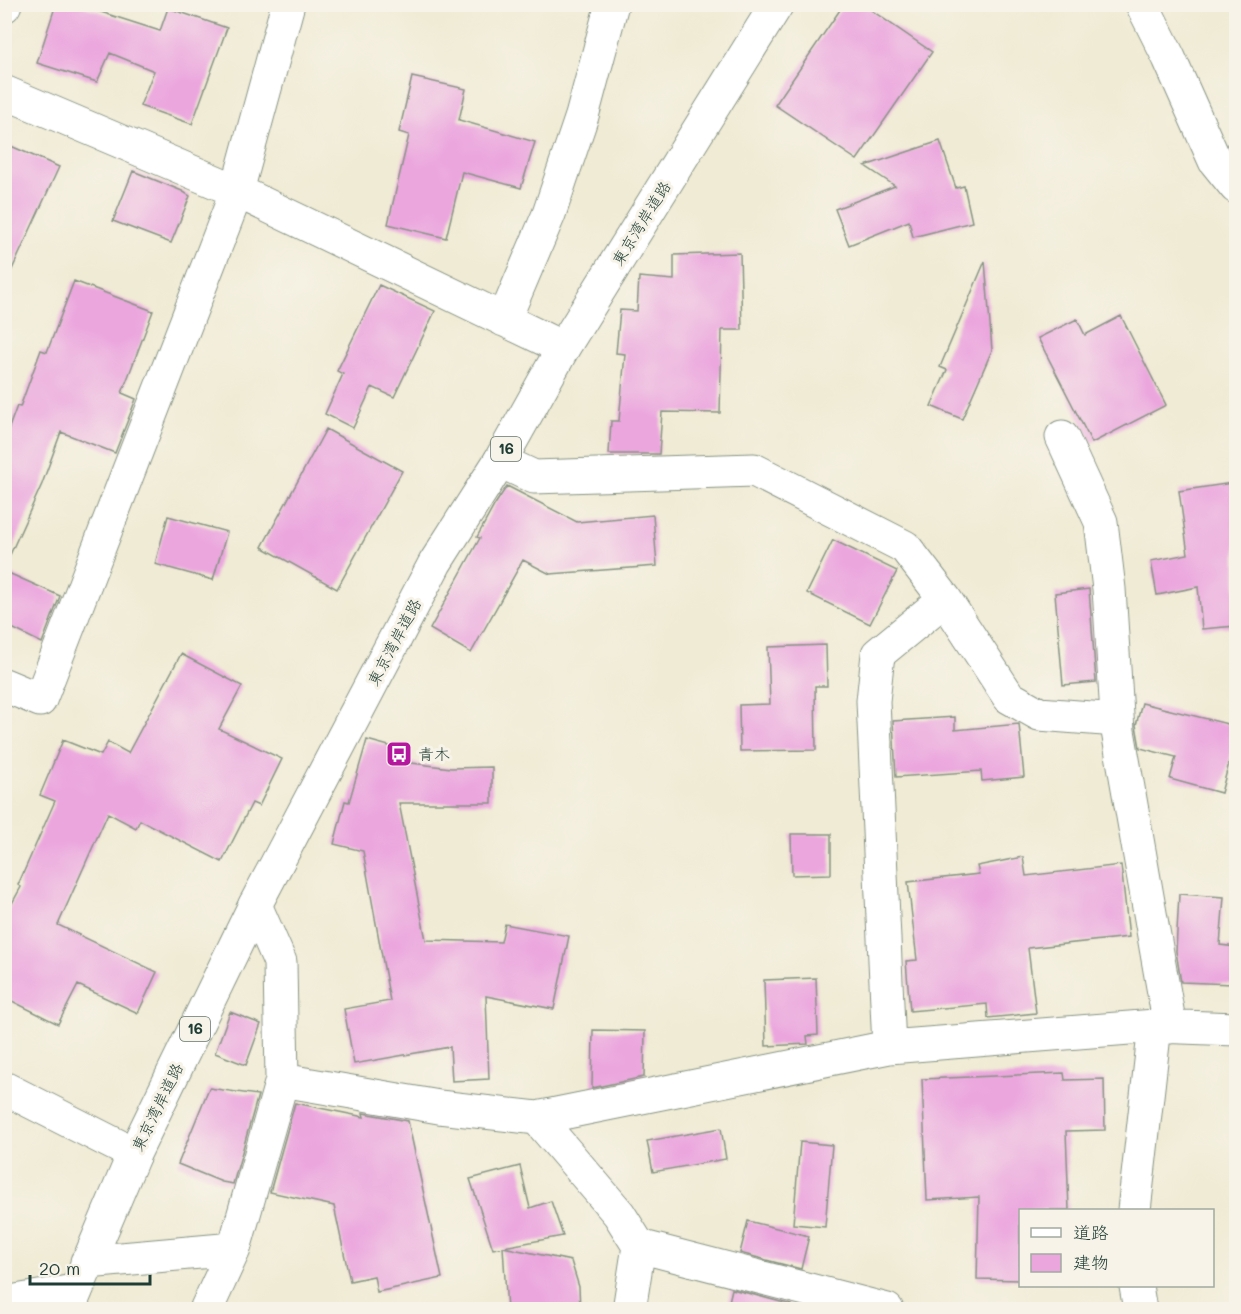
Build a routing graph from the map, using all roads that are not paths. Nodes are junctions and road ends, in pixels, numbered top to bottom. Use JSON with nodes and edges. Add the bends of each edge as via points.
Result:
{"nodes":[{"id":1,"x":288,"y":4,"type":"edge"},
{"id":2,"x":612,"y":4,"type":"edge"},
{"id":3,"x":777,"y":4,"type":"edge"},
{"id":4,"x":1142,"y":4,"type":"edge"},
{"id":5,"x":4,"y":92,"type":"edge"},
{"id":6,"x":1236,"y":187,"type":"edge"},
{"id":7,"x":237,"y":191,"type":"junction"},
{"id":8,"x":504,"y":320,"type":"junction"},
{"id":9,"x":563,"y":348,"type":"junction"},
{"id":10,"x":1062,"y":437,"type":"dead end"},
{"id":11,"x":500,"y":461,"type":"junction"},
{"id":12,"x":945,"y":599,"type":"junction"},
{"id":13,"x":4,"y":685,"type":"edge"},
{"id":14,"x":1117,"y":720,"type":"junction"},
{"id":15,"x":255,"y":905,"type":"junction"},
{"id":16,"x":1162,"y":1027,"type":"junction"},
{"id":17,"x":1236,"y":1029,"type":"edge"},
{"id":18,"x":889,"y":1047,"type":"junction"},
{"id":19,"x":282,"y":1080,"type":"junction"},
{"id":20,"x":4,"y":1088,"type":"edge"},
{"id":21,"x":537,"y":1118,"type":"junction"},
{"id":22,"x":135,"y":1154,"type":"junction"},
{"id":23,"x":1134,"y":1209,"type":"edge"},
{"id":24,"x":639,"y":1246,"type":"junction"},
{"id":25,"x":234,"y":1249,"type":"junction"},
{"id":26,"x":1136,"y":1287,"type":"edge"},
{"id":27,"x":76,"y":1288,"type":"edge"},
{"id":28,"x":4,"y":1306,"type":"edge"},
{"id":29,"x":206,"y":1310,"type":"edge"},
{"id":30,"x":629,"y":1310,"type":"edge"},
{"id":31,"x":887,"y":1310,"type":"edge"},
{"id":32,"x":1140,"y":1310,"type":"edge"}],
"edges":[{"from":1,"to":7,"type":"main road"},
{"from":2,"to":8,"type":"main road","via":[[582,116],[549,214]]},
{"from":3,"to":9,"type":"main road","name":"東京湾岸道路","number":"16"},
{"from":4,"to":6,"type":"main road","via":[[1215,161]]},
{"from":5,"to":7,"type":"main road"},
{"from":7,"to":8,"type":"main road"},
{"from":7,"to":13,"type":"main road","via":[[40,700]]},
{"from":8,"to":9,"type":"main road"},
{"from":9,"to":11,"type":"main road","name":"東京湾岸道路","number":"16"},
{"from":10,"to":14,"type":"main road","via":[[1101,522]]},
{"from":11,"to":12,"type":"main road","via":[[534,477],[754,470],[905,547]]},
{"from":11,"to":15,"type":"main road","name":"東京湾岸道路","number":"16","via":[[435,563]]},
{"from":12,"to":14,"type":"main road","via":[[1009,697],[1039,714]]},
{"from":12,"to":18,"type":"main road","via":[[878,654],[873,701]]},
{"from":14,"to":16,"type":"main road"},
{"from":15,"to":19,"type":"main road","via":[[280,962]]},
{"from":15,"to":22,"type":"main road","name":"東京湾岸道路","number":"16"},
{"from":16,"to":17,"type":"main road"},
{"from":16,"to":18,"type":"main road"},
{"from":16,"to":23,"type":"main road"},
{"from":18,"to":21,"type":"main road"},
{"from":19,"to":21,"type":"main road","via":[[439,1107]]},
{"from":19,"to":25,"type":"main road"},
{"from":20,"to":22,"type":"main road"},
{"from":21,"to":24,"type":"main road","via":[[619,1214]]},
{"from":22,"to":27,"type":"main road","name":"東京湾岸道路","number":"16"},
{"from":24,"to":30,"type":"main road"},
{"from":24,"to":31,"type":"main road"},
{"from":25,"to":27,"type":"main road"},
{"from":25,"to":29,"type":"main road"},
{"from":26,"to":32,"type":"main road"},
{"from":27,"to":28,"type":"main road"}]}
